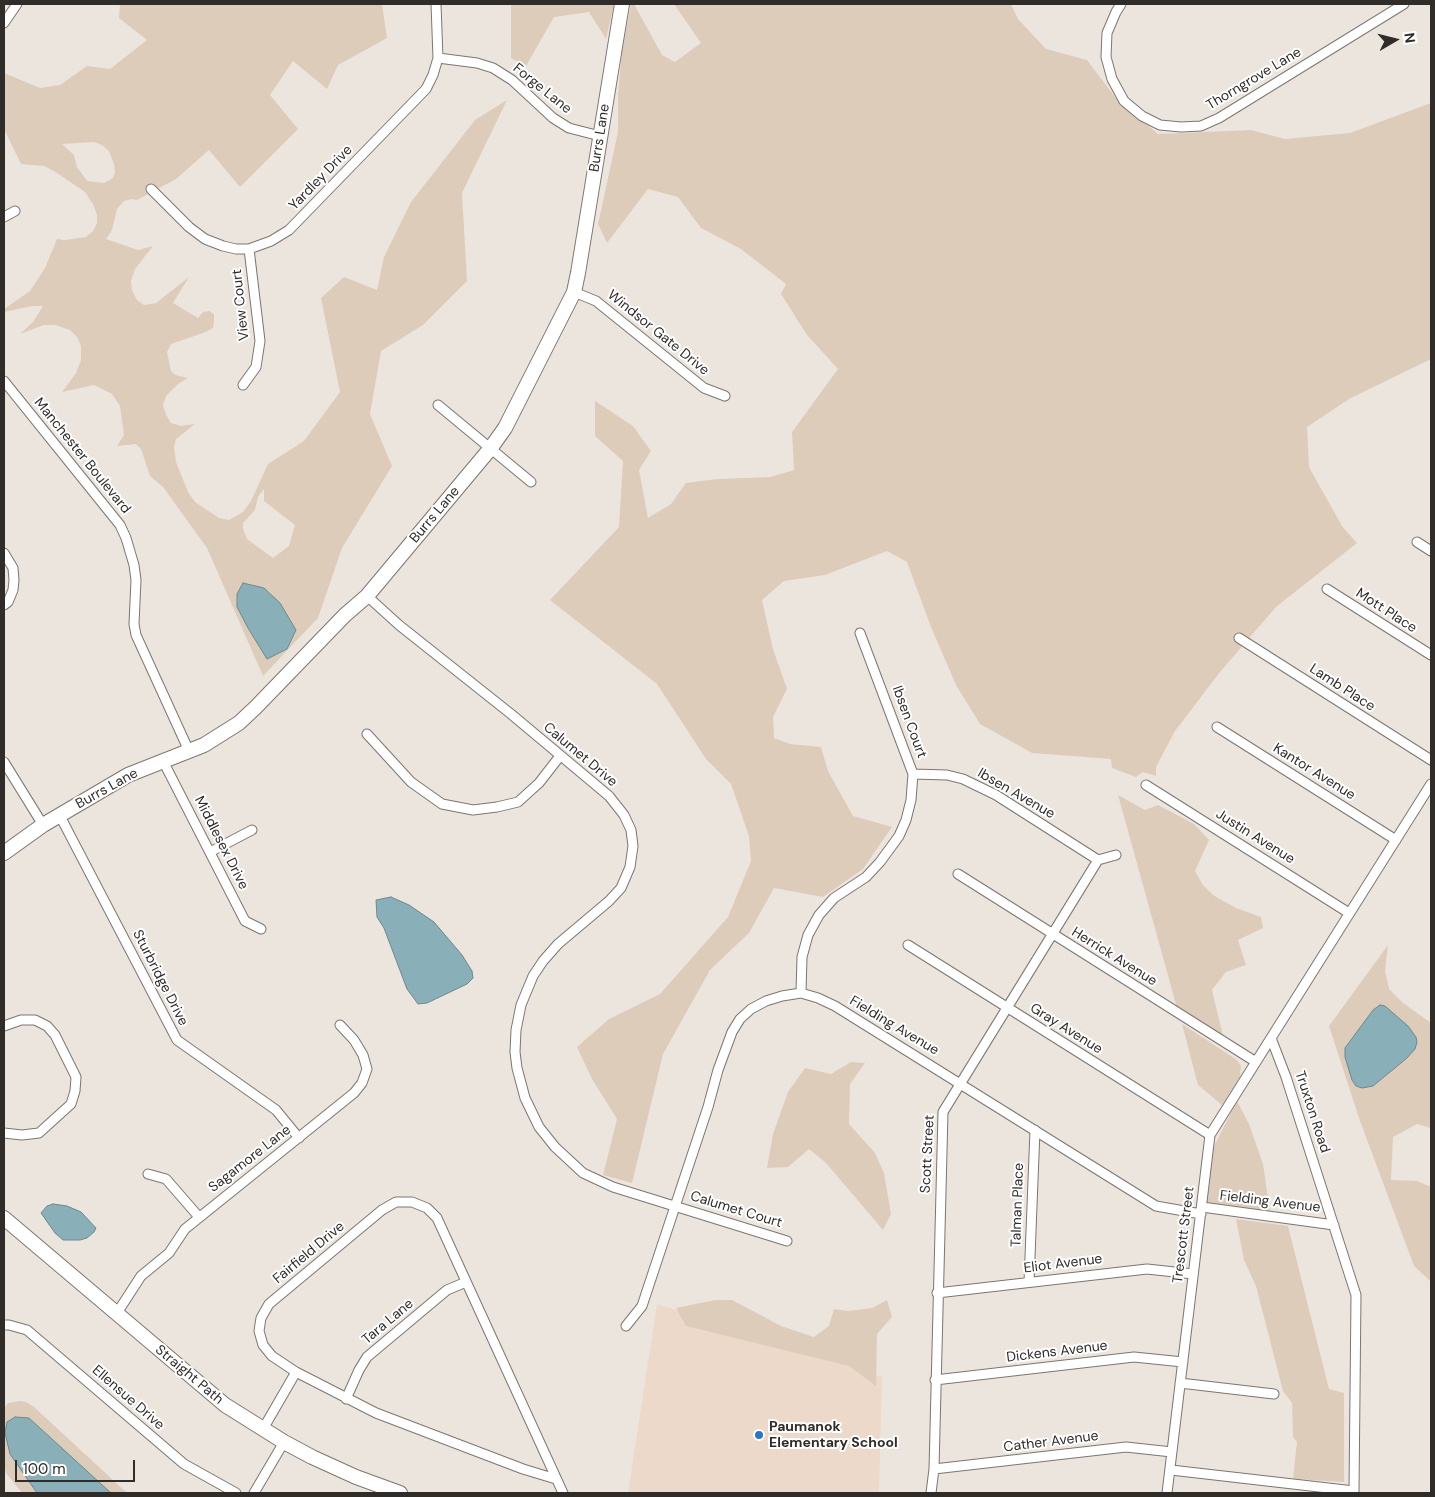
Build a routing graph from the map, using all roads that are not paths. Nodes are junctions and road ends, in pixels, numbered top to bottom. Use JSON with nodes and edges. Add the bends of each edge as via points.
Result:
{"nodes":[{"id":1,"x":17,"y":4,"type":"edge"},
{"id":2,"x":436,"y":4,"type":"edge"},
{"id":3,"x":622,"y":4,"type":"edge"},
{"id":4,"x":1121,"y":4,"type":"edge"},
{"id":5,"x":1404,"y":4,"type":"edge"},
{"id":6,"x":4,"y":22,"type":"edge"},
{"id":7,"x":438,"y":58,"type":"junction"},
{"id":8,"x":600,"y":136,"type":"junction"},
{"id":9,"x":151,"y":189,"type":"dead end"},
{"id":10,"x":15,"y":212,"type":"dead end"},
{"id":11,"x":4,"y":217,"type":"edge"},
{"id":12,"x":249,"y":249,"type":"junction"},
{"id":13,"x":574,"y":292,"type":"junction"},
{"id":14,"x":4,"y":382,"type":"edge"},
{"id":15,"x":243,"y":385,"type":"dead end"},
{"id":16,"x":724,"y":396,"type":"dead end"},
{"id":17,"x":438,"y":405,"type":"dead end"},
{"id":18,"x":490,"y":449,"type":"junction"},
{"id":19,"x":531,"y":482,"type":"dead end"},
{"id":20,"x":1417,"y":542,"type":"dead end"},
{"id":21,"x":1431,"y":551,"type":"edge"},
{"id":22,"x":4,"y":553,"type":"edge"},
{"id":23,"x":1327,"y":589,"type":"dead end"},
{"id":24,"x":367,"y":596,"type":"junction"},
{"id":25,"x":4,"y":605,"type":"edge"},
{"id":26,"x":860,"y":633,"type":"dead end"},
{"id":27,"x":1239,"y":638,"type":"dead end"},
{"id":28,"x":1431,"y":655,"type":"edge"},
{"id":29,"x":1217,"y":727,"type":"dead end"},
{"id":30,"x":367,"y":734,"type":"dead end"},
{"id":31,"x":190,"y":750,"type":"junction"},
{"id":32,"x":560,"y":756,"type":"junction"},
{"id":33,"x":1431,"y":760,"type":"edge"},
{"id":34,"x":4,"y":762,"type":"edge"},
{"id":35,"x":163,"y":762,"type":"junction"},
{"id":36,"x":913,"y":774,"type":"junction"},
{"id":37,"x":1431,"y":784,"type":"edge"},
{"id":38,"x":1146,"y":785,"type":"dead end"},
{"id":39,"x":60,"y":816,"type":"junction"},
{"id":40,"x":43,"y":825,"type":"junction"},
{"id":41,"x":252,"y":830,"type":"dead end"},
{"id":42,"x":1396,"y":840,"type":"junction"},
{"id":43,"x":210,"y":852,"type":"junction"},
{"id":44,"x":4,"y":853,"type":"edge"},
{"id":45,"x":1116,"y":855,"type":"dead end"},
{"id":46,"x":1098,"y":860,"type":"junction"},
{"id":47,"x":958,"y":874,"type":"dead end"},
{"id":48,"x":1349,"y":913,"type":"junction"},
{"id":49,"x":261,"y":930,"type":"dead end"},
{"id":50,"x":1052,"y":934,"type":"junction"},
{"id":51,"x":908,"y":945,"type":"dead end"},
{"id":52,"x":800,"y":993,"type":"junction"},
{"id":53,"x":1006,"y":1009,"type":"junction"},
{"id":54,"x":340,"y":1025,"type":"dead end"},
{"id":55,"x":4,"y":1026,"type":"edge"},
{"id":56,"x":1271,"y":1038,"type":"junction"},
{"id":57,"x":1256,"y":1062,"type":"junction"},
{"id":58,"x":960,"y":1083,"type":"junction"},
{"id":59,"x":1035,"y":1130,"type":"junction"},
{"id":60,"x":4,"y":1133,"type":"edge"},
{"id":61,"x":1210,"y":1135,"type":"junction"},
{"id":62,"x":299,"y":1138,"type":"junction"},
{"id":63,"x":148,"y":1174,"type":"dead end"},
{"id":64,"x":676,"y":1206,"type":"junction"},
{"id":65,"x":1202,"y":1211,"type":"junction"},
{"id":66,"x":199,"y":1217,"type":"junction"},
{"id":67,"x":4,"y":1218,"type":"edge"},
{"id":68,"x":1334,"y":1225,"type":"junction"},
{"id":69,"x":787,"y":1241,"type":"dead end"},
{"id":70,"x":1193,"y":1274,"type":"junction"},
{"id":71,"x":466,"y":1282,"type":"junction"},
{"id":72,"x":1029,"y":1282,"type":"junction"},
{"id":73,"x":938,"y":1293,"type":"junction"},
{"id":74,"x":117,"y":1313,"type":"junction"},
{"id":75,"x":4,"y":1325,"type":"edge"},
{"id":76,"x":626,"y":1326,"type":"dead end"},
{"id":77,"x":1182,"y":1362,"type":"junction"},
{"id":78,"x":296,"y":1372,"type":"junction"},
{"id":79,"x":935,"y":1380,"type":"junction"},
{"id":80,"x":1180,"y":1383,"type":"junction"},
{"id":81,"x":1274,"y":1394,"type":"dead end"},
{"id":82,"x":346,"y":1399,"type":"junction"},
{"id":83,"x":263,"y":1429,"type":"junction"},
{"id":84,"x":284,"y":1442,"type":"junction"},
{"id":85,"x":1172,"y":1452,"type":"junction"},
{"id":86,"x":934,"y":1469,"type":"junction"},
{"id":87,"x":1170,"y":1470,"type":"junction"},
{"id":88,"x":556,"y":1479,"type":"junction"},
{"id":89,"x":236,"y":1493,"type":"edge"},
{"id":90,"x":254,"y":1493,"type":"edge"},
{"id":91,"x":400,"y":1493,"type":"edge"},
{"id":92,"x":563,"y":1493,"type":"edge"},
{"id":93,"x":931,"y":1493,"type":"edge"},
{"id":94,"x":1167,"y":1493,"type":"edge"}],
"edges":[{"from":1,"to":6,"type":"street"},
{"from":2,"to":7,"type":"street","name":"Yardley Drive"},
{"from":3,"to":8,"type":"street","name":"Burrs Lane"},
{"from":4,"to":5,"type":"street","name":"Thorngrove Lane","via":[[1107,33],[1106,57],[1112,79],[1124,101],[1142,116],[1160,126],[1181,127],[1202,126],[1219,118]]},
{"from":7,"to":8,"type":"street","name":"Forge Lane","via":[[493,68],[512,80],[553,118],[569,128]]},
{"from":7,"to":12,"type":"street","name":"Yardley Drive","via":[[426,89],[308,213],[290,230]]},
{"from":8,"to":13,"type":"street","name":"Burrs Lane"},
{"from":9,"to":12,"type":"street","name":"Yardley Drive","via":[[189,227],[205,238],[223,246]]},
{"from":10,"to":11,"type":"street"},
{"from":12,"to":15,"type":"street","name":"View Court","via":[[260,341],[256,367]]},
{"from":13,"to":16,"type":"street","name":"Windsor Gate Drive","via":[[596,301],[704,388]]},
{"from":13,"to":18,"type":"street","name":"Burrs Lane"},
{"from":14,"to":31,"type":"street","name":"Manchester Boulevard","via":[[120,525],[134,565],[136,635]]},
{"from":17,"to":18,"type":"street"},
{"from":18,"to":19,"type":"street"},
{"from":18,"to":24,"type":"street","name":"Burrs Lane"},
{"from":20,"to":21,"type":"street"},
{"from":22,"to":25,"type":"street","via":[[13,568],[14,580],[13,590]]},
{"from":23,"to":28,"type":"street","name":"Mott Place"},
{"from":24,"to":31,"type":"street","name":"Burrs Lane","via":[[256,708],[204,745]]},
{"from":24,"to":32,"type":"street","name":"Calumet Drive"},
{"from":26,"to":36,"type":"street","name":"Ibsen Court"},
{"from":27,"to":33,"type":"street","name":"Lamb Place"},
{"from":29,"to":42,"type":"street","name":"Kantor Avenue"},
{"from":30,"to":32,"type":"street","via":[[411,782],[442,804],[473,810],[518,802]]},
{"from":31,"to":35,"type":"street","name":"Burrs Lane"},
{"from":32,"to":64,"type":"street","name":"Calumet Drive","via":[[609,796],[624,815],[631,830],[633,846],[630,867],[621,888],[558,944],[533,976],[521,1005],[516,1030],[517,1068],[525,1098],[539,1127],[555,1148],[584,1173],[613,1187]]},
{"from":34,"to":40,"type":"street"},
{"from":35,"to":39,"type":"street","name":"Burrs Lane","via":[[128,775]]},
{"from":35,"to":43,"type":"street","name":"Middlesex Drive"},
{"from":36,"to":46,"type":"street","name":"Ibsen Avenue","via":[[963,779],[996,795]]},
{"from":36,"to":52,"type":"street","name":"Ibsen Court","via":[[911,800],[899,836],[866,877],[834,898],[808,935],[802,958]]},
{"from":37,"to":42,"type":"street"},
{"from":38,"to":48,"type":"street","name":"Justin Avenue"},
{"from":39,"to":40,"type":"street","name":"Burrs Lane"},
{"from":39,"to":62,"type":"street","name":"Sturbridge Drive","via":[[177,1040],[276,1110]]},
{"from":40,"to":44,"type":"street","name":"Burrs Lane"},
{"from":41,"to":43,"type":"street"},
{"from":42,"to":48,"type":"street"},
{"from":43,"to":49,"type":"street","name":"Middlesex Drive","via":[[245,921]]},
{"from":45,"to":46,"type":"street"},
{"from":46,"to":50,"type":"street","name":"Scott Street"},
{"from":47,"to":50,"type":"street","name":"Herrick Avenue"},
{"from":48,"to":56,"type":"street"},
{"from":50,"to":53,"type":"street","name":"Scott Street"},
{"from":50,"to":57,"type":"street","name":"Herrick Avenue"},
{"from":51,"to":53,"type":"street","name":"Gray Avenue"},
{"from":52,"to":58,"type":"street","name":"Fielding Avenue","via":[[835,1006]]},
{"from":52,"to":64,"type":"street","name":"Fielding Avenue","via":[[766,1001],[751,1009],[732,1032]]},
{"from":53,"to":58,"type":"street","name":"Scott Street"},
{"from":53,"to":61,"type":"street","name":"Gray Avenue"},
{"from":54,"to":62,"type":"street","name":"Sagamore Lane","via":[[363,1055],[367,1069],[362,1083]]},
{"from":55,"to":60,"type":"street","via":[[22,1020],[35,1020],[46,1026],[55,1035],[76,1077],[71,1104],[38,1133],[22,1136]]},
{"from":56,"to":57,"type":"street","name":"Trescott Street"},
{"from":56,"to":68,"type":"street","name":"Truxton Road"},
{"from":57,"to":61,"type":"street","name":"Trescott Street"},
{"from":58,"to":59,"type":"street","name":"Fielding Avenue"},
{"from":58,"to":73,"type":"street","name":"Scott Street","via":[[943,1112]]},
{"from":59,"to":65,"type":"street","name":"Fielding Avenue","via":[[1156,1206]]},
{"from":59,"to":72,"type":"street","name":"Talman Place"},
{"from":61,"to":65,"type":"street","name":"Trescott Street"},
{"from":62,"to":66,"type":"street","name":"Sagamore Lane"},
{"from":63,"to":66,"type":"street","via":[[166,1179]]},
{"from":64,"to":69,"type":"street","name":"Calumet Court"},
{"from":64,"to":76,"type":"street","name":"Fielding Avenue","via":[[642,1306]]},
{"from":65,"to":68,"type":"street","name":"Fielding Avenue"},
{"from":65,"to":70,"type":"street","name":"Trescott Street"},
{"from":66,"to":74,"type":"street","name":"Sagamore Lane","via":[[185,1229],[168,1253],[141,1276]]},
{"from":67,"to":74,"type":"street","name":"Straight Path"},
{"from":68,"to":87,"type":"street","name":"Truxton Road","via":[[1356,1294],[1354,1491]]},
{"from":70,"to":72,"type":"street","name":"Eliot Avenue","via":[[1147,1269]]},
{"from":70,"to":77,"type":"street","name":"Trescott Street"},
{"from":71,"to":78,"type":"street","name":"Fairfield Drive","via":[[437,1218],[427,1208],[412,1202],[396,1202],[382,1210],[269,1304],[260,1324],[263,1345],[272,1356]]},
{"from":71,"to":82,"type":"street","name":"Tara Lane","via":[[447,1290],[367,1357]]},
{"from":71,"to":88,"type":"street","name":"Fairfield Drive"},
{"from":72,"to":73,"type":"street","name":"Eliot Avenue"},
{"from":73,"to":79,"type":"street","name":"Scott Street"},
{"from":74,"to":83,"type":"street","name":"Straight Path","via":[[225,1405]]},
{"from":75,"to":89,"type":"street","name":"Ellensue Drive","via":[[27,1330],[184,1464]]},
{"from":77,"to":79,"type":"street","name":"Dickens Avenue","via":[[1134,1357]]},
{"from":77,"to":80,"type":"street","name":"Trescott Street"},
{"from":78,"to":82,"type":"street","name":"Fairfield Drive"},
{"from":78,"to":83,"type":"street"},
{"from":79,"to":86,"type":"street","name":"Scott Street"},
{"from":80,"to":81,"type":"street"},
{"from":80,"to":85,"type":"street","name":"Trescott Street"},
{"from":82,"to":88,"type":"street","name":"Fairfield Drive","via":[[449,1441]]},
{"from":83,"to":84,"type":"street","name":"Straight Path"},
{"from":84,"to":90,"type":"street"},
{"from":84,"to":91,"type":"street","name":"Straight Path"},
{"from":85,"to":86,"type":"street","name":"Cather Avenue","via":[[1126,1447]]},
{"from":85,"to":87,"type":"street","name":"Trescott Street"},
{"from":86,"to":93,"type":"street","name":"Scott Street"},
{"from":87,"to":94,"type":"street"},
{"from":88,"to":92,"type":"street","name":"Fairfield Drive"}]}
